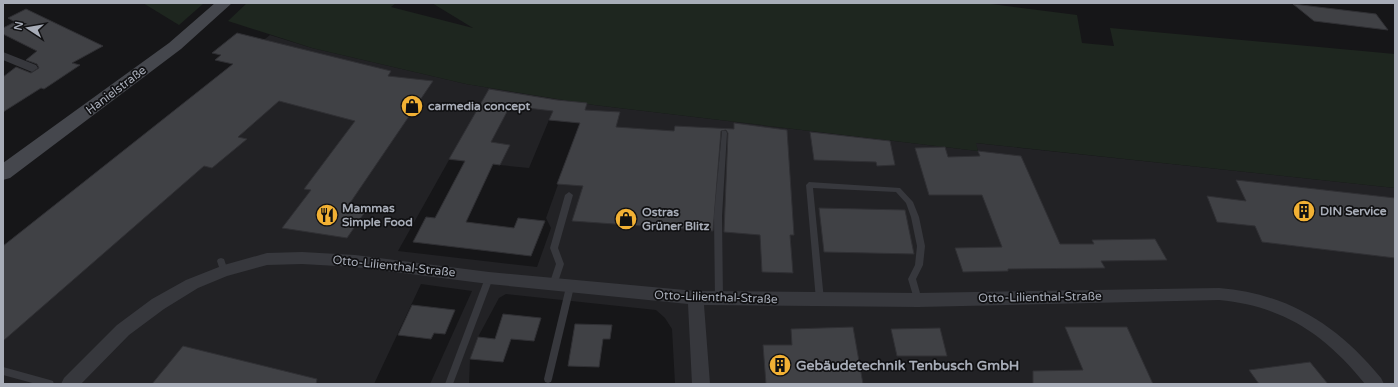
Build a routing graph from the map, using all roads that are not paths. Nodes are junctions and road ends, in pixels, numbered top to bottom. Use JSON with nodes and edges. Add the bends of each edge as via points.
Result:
{"nodes":[{"id":1,"x":224,"y":3,"type":"edge"},
{"id":2,"x":3,"y":56,"type":"edge"},
{"id":3,"x":32,"y":68,"type":"dead end"},
{"id":4,"x":724,"y":133,"type":"dead end"},
{"id":5,"x":3,"y":173,"type":"edge"},
{"id":6,"x":569,"y":195,"type":"dead end"},
{"id":7,"x":489,"y":278,"type":"junction"},
{"id":8,"x":553,"y":285,"type":"junction"},
{"id":9,"x":570,"y":287,"type":"junction"},
{"id":10,"x":696,"y":298,"type":"junction"},
{"id":11,"x":719,"y":299,"type":"junction"},
{"id":12,"x":820,"y":300,"type":"junction"},
{"id":13,"x":918,"y":300,"type":"junction"},
{"id":14,"x":3,"y":371,"type":"edge"},
{"id":15,"x":548,"y":379,"type":"dead end"},
{"id":16,"x":50,"y":384,"type":"edge"},
{"id":17,"x":70,"y":384,"type":"edge"},
{"id":18,"x":449,"y":384,"type":"edge"},
{"id":19,"x":701,"y":384,"type":"edge"},
{"id":20,"x":1375,"y":384,"type":"edge"}],
"edges":[{"from":1,"to":5,"type":"main road","name":"Hanielstraße","via":[[175,46]]},
{"from":2,"to":3,"type":"street"},
{"from":4,"to":11,"type":"lane","via":[[718,216]]},
{"from":6,"to":8,"type":"lane","via":[[554,248],[560,264]]},
{"from":7,"to":8,"type":"street","name":"Otto-Lilienthal-Straße"},
{"from":7,"to":17,"type":"street","name":"Otto-Lilienthal-Straße","via":[[411,271],[355,261],[302,258],[267,259],[222,266],[152,308],[122,330]]},
{"from":7,"to":18,"type":"lane"},
{"from":8,"to":9,"type":"street","name":"Otto-Lilienthal-Straße"},
{"from":9,"to":10,"type":"street","name":"Otto-Lilienthal-Straße"},
{"from":9,"to":15,"type":"lane"},
{"from":10,"to":11,"type":"street","name":"Otto-Lilienthal-Straße"},
{"from":10,"to":19,"type":"street"},
{"from":11,"to":12,"type":"street","name":"Otto-Lilienthal-Straße"},
{"from":12,"to":13,"type":"street","name":"Otto-Lilienthal-Straße"},
{"from":12,"to":13,"type":"lane","via":[[809,186],[898,190],[909,202],[915,217],[920,246],[918,266],[912,279]]},
{"from":13,"to":20,"type":"street","name":"Otto-Lilienthal-Straße","via":[[1219,294],[1253,298],[1284,310],[1318,328],[1349,353]]},
{"from":14,"to":16,"type":"lane"}]}
